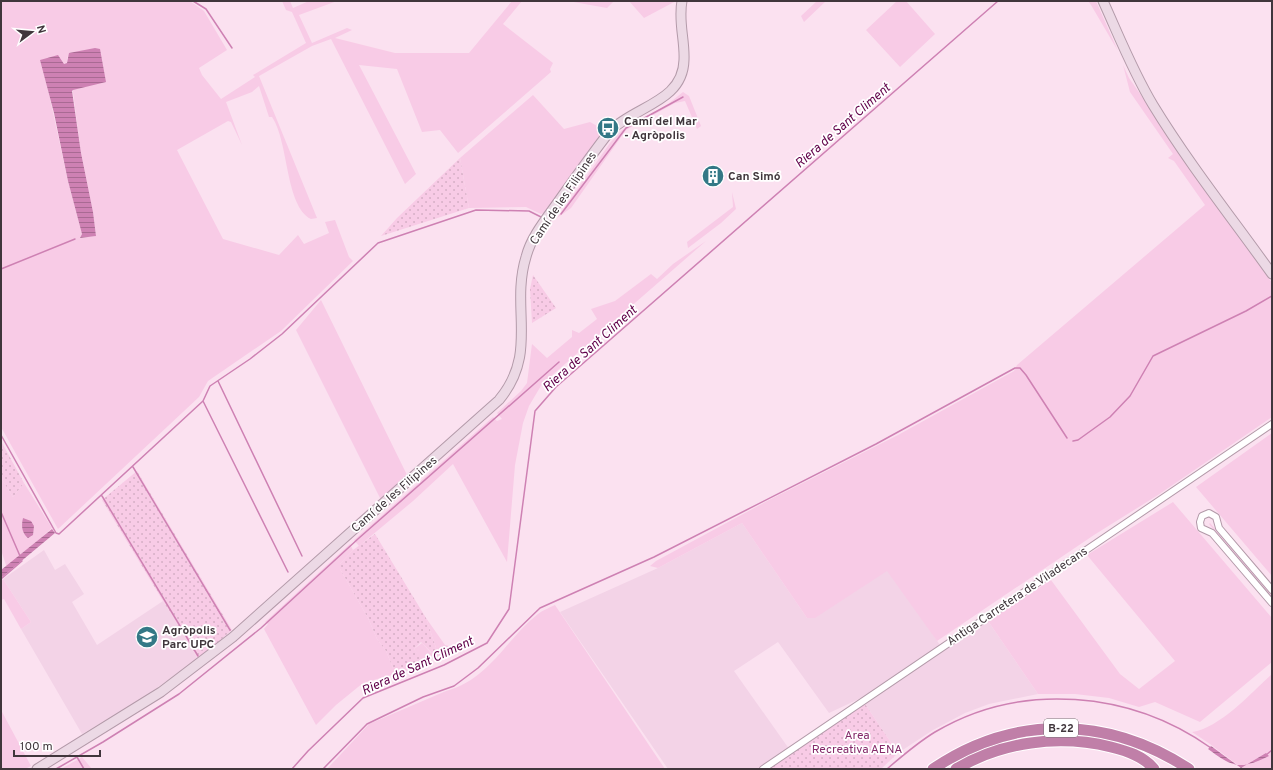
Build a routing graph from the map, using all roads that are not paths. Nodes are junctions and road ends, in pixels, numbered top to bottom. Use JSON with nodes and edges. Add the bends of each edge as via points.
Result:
{"nodes":[{"id":1,"x":682,"y":1,"type":"edge"},
{"id":2,"x":1103,"y":1,"type":"edge"},
{"id":3,"x":1272,"y":274,"type":"edge"},
{"id":4,"x":1272,"y":424,"type":"edge"},
{"id":5,"x":1272,"y":590,"type":"edge"},
{"id":6,"x":1272,"y":604,"type":"edge"},
{"id":7,"x":37,"y":769,"type":"edge"},
{"id":8,"x":763,"y":769,"type":"edge"},
{"id":9,"x":933,"y":769,"type":"edge"},
{"id":10,"x":956,"y":769,"type":"edge"},
{"id":11,"x":1154,"y":769,"type":"edge"},
{"id":12,"x":1189,"y":769,"type":"edge"}],
"edges":[{"from":1,"to":7,"type":"main road","name":"Camí de les Filipines","via":[[680,19],[684,58],[681,76],[674,88],[663,98],[617,124],[590,157],[528,250],[522,280],[522,352],[513,378],[499,400],[202,662],[144,704]]},
{"from":2,"to":3,"type":"main road","via":[[1152,104]]},
{"from":4,"to":8,"type":"street","name":"Antiga Carretera de Viladecans"},
{"from":5,"to":6,"type":"street","via":[[1219,528],[1216,517],[1211,514],[1204,515],[1200,519],[1202,528],[1212,533]]},
{"from":9,"to":12,"type":"highway","number":"B-22","via":[[961,752],[995,738],[1029,730],[1063,728],[1122,736],[1158,751]]},
{"from":10,"to":11,"type":"highway","via":[[999,750],[1044,741],[1066,740],[1120,749],[1142,759]]}]}
